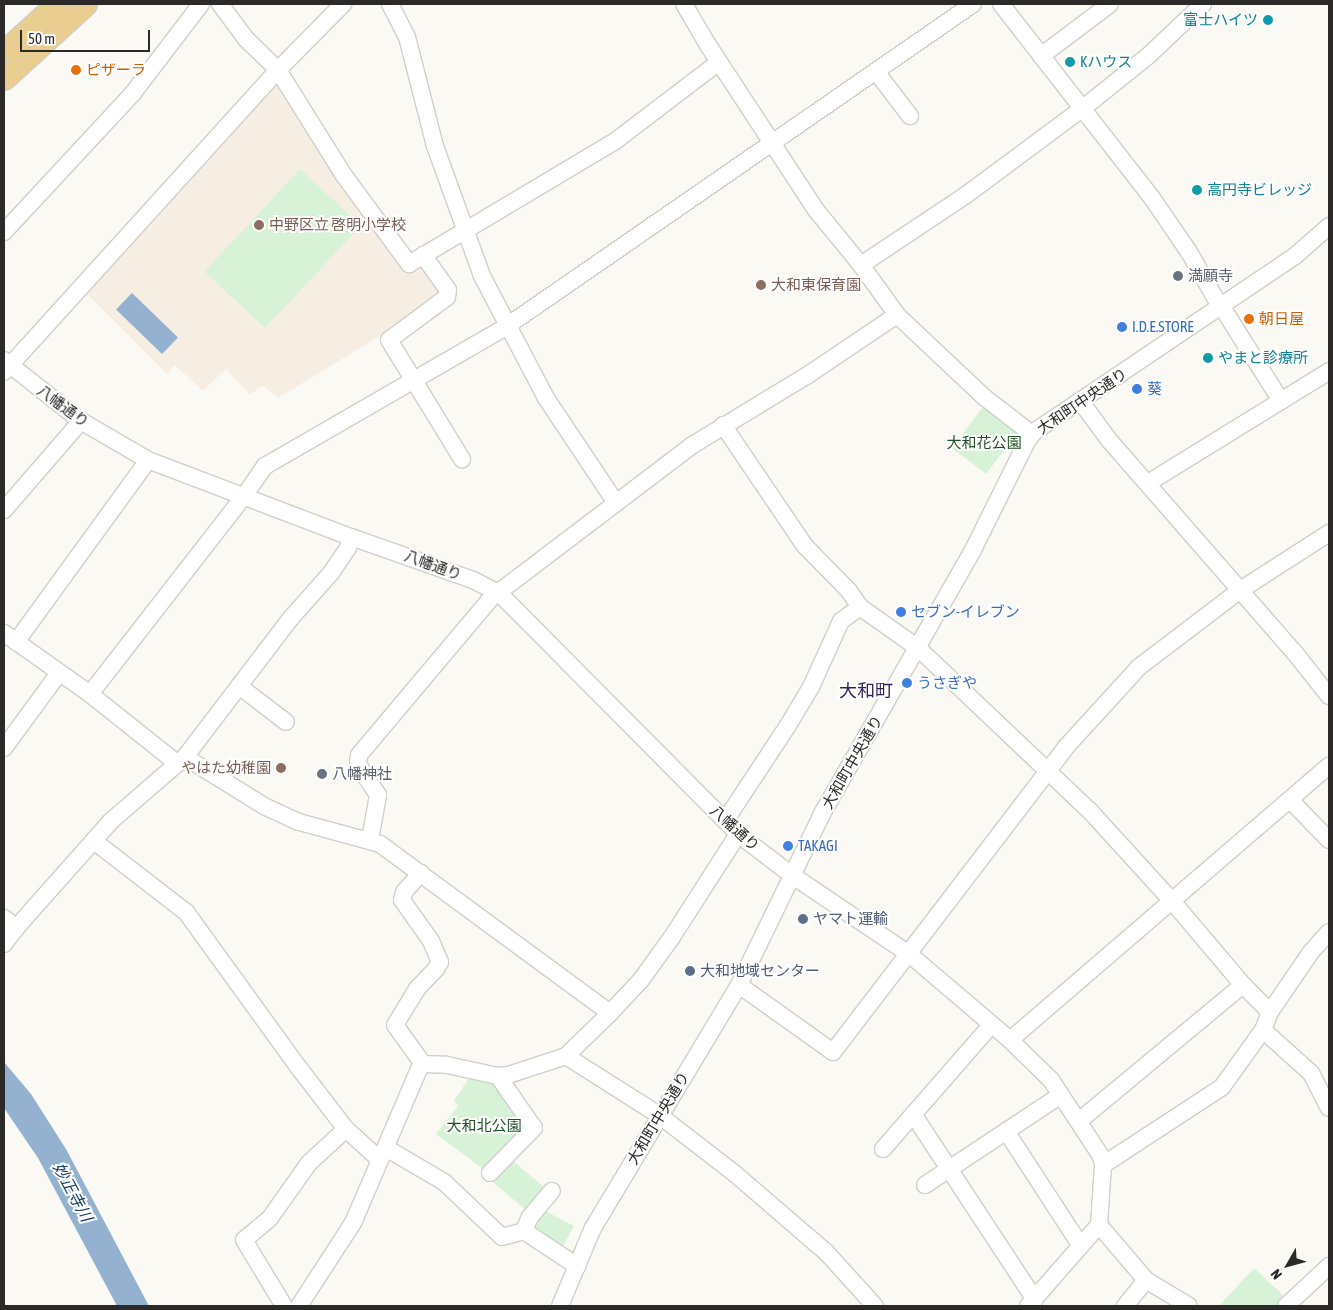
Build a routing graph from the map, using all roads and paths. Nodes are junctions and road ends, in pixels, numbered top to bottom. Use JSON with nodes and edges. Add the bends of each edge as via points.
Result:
{"nodes":[{"id":1,"x":56,"y":4,"type":"edge"},
{"id":2,"x":86,"y":4,"type":"edge"},
{"id":3,"x":201,"y":4,"type":"edge"},
{"id":4,"x":220,"y":4,"type":"edge"},
{"id":5,"x":343,"y":4,"type":"edge"},
{"id":6,"x":390,"y":4,"type":"edge"},
{"id":7,"x":684,"y":4,"type":"edge"},
{"id":8,"x":973,"y":4,"type":"edge"},
{"id":9,"x":1001,"y":4,"type":"edge"},
{"id":10,"x":1110,"y":4,"type":"edge"},
{"id":11,"x":1203,"y":4,"type":"edge"},
{"id":12,"x":4,"y":52,"type":"edge"},
{"id":13,"x":1041,"y":56,"type":"junction"},
{"id":14,"x":719,"y":62,"type":"junction"},
{"id":15,"x":278,"y":70,"type":"junction"},
{"id":16,"x":879,"y":70,"type":"junction"},
{"id":17,"x":4,"y":79,"type":"edge"},
{"id":18,"x":1082,"y":109,"type":"junction"},
{"id":19,"x":910,"y":116,"type":"dead end"},
{"id":20,"x":772,"y":144,"type":"junction"},
{"id":21,"x":1329,"y":226,"type":"edge"},
{"id":22,"x":465,"y":230,"type":"junction"},
{"id":23,"x":4,"y":232,"type":"edge"},
{"id":24,"x":423,"y":255,"type":"junction"},
{"id":25,"x":861,"y":265,"type":"junction"},
{"id":26,"x":1221,"y":308,"type":"junction"},
{"id":27,"x":897,"y":315,"type":"junction"},
{"id":28,"x":507,"y":326,"type":"junction"},
{"id":29,"x":6,"y":366,"type":"edge"},
{"id":30,"x":1329,"y":371,"type":"edge"},
{"id":31,"x":414,"y":380,"type":"junction"},
{"id":32,"x":1281,"y":401,"type":"junction"},
{"id":33,"x":1081,"y":402,"type":"junction"},
{"id":34,"x":81,"y":421,"type":"junction"},
{"id":35,"x":723,"y":425,"type":"junction"},
{"id":36,"x":1032,"y":434,"type":"junction"},
{"id":37,"x":462,"y":459,"type":"dead end"},
{"id":38,"x":148,"y":460,"type":"junction"},
{"id":39,"x":1148,"y":484,"type":"junction"},
{"id":40,"x":244,"y":496,"type":"junction"},
{"id":41,"x":616,"y":503,"type":"junction"},
{"id":42,"x":4,"y":510,"type":"edge"},
{"id":43,"x":1329,"y":533,"type":"edge"},
{"id":44,"x":351,"y":537,"type":"junction"},
{"id":45,"x":1239,"y":591,"type":"junction"},
{"id":46,"x":499,"y":593,"type":"junction"},
{"id":47,"x":860,"y":607,"type":"junction"},
{"id":48,"x":10,"y":637,"type":"edge"},
{"id":49,"x":918,"y":648,"type":"junction"},
{"id":50,"x":59,"y":672,"type":"junction"},
{"id":51,"x":238,"y":686,"type":"junction"},
{"id":52,"x":90,"y":694,"type":"junction"},
{"id":53,"x":1329,"y":696,"type":"edge"},
{"id":54,"x":286,"y":722,"type":"dead end"},
{"id":55,"x":4,"y":748,"type":"edge"},
{"id":56,"x":182,"y":760,"type":"junction"},
{"id":57,"x":1329,"y":766,"type":"edge"},
{"id":58,"x":1048,"y":772,"type":"junction"},
{"id":59,"x":1290,"y":800,"type":"junction"},
{"id":60,"x":725,"y":821,"type":"junction"},
{"id":61,"x":738,"y":834,"type":"junction"},
{"id":62,"x":370,"y":840,"type":"junction"},
{"id":63,"x":1329,"y":840,"type":"edge"},
{"id":64,"x":94,"y":841,"type":"junction"},
{"id":65,"x":421,"y":873,"type":"junction"},
{"id":66,"x":793,"y":876,"type":"junction"},
{"id":67,"x":1172,"y":901,"type":"junction"},
{"id":68,"x":10,"y":923,"type":"edge"},
{"id":69,"x":1329,"y":932,"type":"edge"},
{"id":70,"x":4,"y":944,"type":"edge"},
{"id":71,"x":909,"y":954,"type":"junction"},
{"id":72,"x":739,"y":985,"type":"junction"},
{"id":73,"x":1242,"y":985,"type":"junction"},
{"id":74,"x":1270,"y":1012,"type":"junction"},
{"id":75,"x":610,"y":1013,"type":"junction"},
{"id":76,"x":991,"y":1025,"type":"junction"},
{"id":77,"x":1262,"y":1030,"type":"junction"},
{"id":78,"x":1010,"y":1040,"type":"junction"},
{"id":79,"x":566,"y":1056,"type":"junction"},
{"id":80,"x":423,"y":1064,"type":"junction"},
{"id":81,"x":498,"y":1076,"type":"junction"},
{"id":82,"x":1061,"y":1095,"type":"junction"},
{"id":83,"x":1329,"y":1108,"type":"edge"},
{"id":84,"x":913,"y":1114,"type":"junction"},
{"id":85,"x":659,"y":1115,"type":"junction"},
{"id":86,"x":1079,"y":1121,"type":"junction"},
{"id":87,"x":346,"y":1129,"type":"junction"},
{"id":88,"x":1006,"y":1131,"type":"junction"},
{"id":89,"x":883,"y":1148,"type":"dead end"},
{"id":90,"x":383,"y":1154,"type":"junction"},
{"id":91,"x":1103,"y":1165,"type":"junction"},
{"id":92,"x":949,"y":1169,"type":"junction"},
{"id":93,"x":490,"y":1173,"type":"dead end"},
{"id":94,"x":925,"y":1185,"type":"dead end"},
{"id":95,"x":552,"y":1191,"type":"dead end"},
{"id":96,"x":1099,"y":1225,"type":"junction"},
{"id":97,"x":524,"y":1231,"type":"junction"},
{"id":98,"x":1081,"y":1246,"type":"junction"},
{"id":99,"x":578,"y":1266,"type":"junction"},
{"id":100,"x":1329,"y":1266,"type":"edge"},
{"id":101,"x":1146,"y":1280,"type":"junction"},
{"id":102,"x":1031,"y":1303,"type":"edge"},
{"id":103,"x":284,"y":1306,"type":"edge"},
{"id":104,"x":299,"y":1306,"type":"edge"},
{"id":105,"x":560,"y":1306,"type":"edge"},
{"id":106,"x":874,"y":1306,"type":"edge"},
{"id":107,"x":1124,"y":1306,"type":"edge"},
{"id":108,"x":1190,"y":1306,"type":"edge"},
{"id":109,"x":1286,"y":1306,"type":"edge"}],
"edges":[{"from":1,"to":12,"type":"main road"},
{"from":2,"to":17,"type":"main road"},
{"from":3,"to":23,"type":"street","via":[[133,94]]},
{"from":4,"to":15,"type":"street","via":[[246,39]]},
{"from":5,"to":15,"type":"street"},
{"from":6,"to":22,"type":"street","via":[[407,37],[434,146]]},
{"from":7,"to":14,"type":"street"},
{"from":8,"to":16,"type":"street"},
{"from":9,"to":13,"type":"street"},
{"from":10,"to":13,"type":"street"},
{"from":11,"to":18,"type":"street","via":[[1148,56]]},
{"from":13,"to":18,"type":"street"},
{"from":14,"to":20,"type":"street"},
{"from":14,"to":22,"type":"street","via":[[614,142]]},
{"from":15,"to":24,"type":"street","via":[[343,174],[409,264]]},
{"from":15,"to":29,"type":"street"},
{"from":16,"to":19,"type":"street"},
{"from":16,"to":20,"type":"street"},
{"from":18,"to":25,"type":"street","via":[[966,194]]},
{"from":18,"to":26,"type":"street","via":[[1162,214]]},
{"from":20,"to":25,"type":"street","via":[[816,210]]},
{"from":20,"to":28,"type":"street"},
{"from":21,"to":26,"type":"street","name":"大和町中央通り","via":[[1295,256]]},
{"from":22,"to":24,"type":"street"},
{"from":22,"to":28,"type":"street","via":[[482,276]]},
{"from":24,"to":31,"type":"street","via":[[448,290],[447,297],[389,340]]},
{"from":25,"to":27,"type":"street"},
{"from":26,"to":32,"type":"street"},
{"from":26,"to":33,"type":"street","name":"大和町中央通り"},
{"from":27,"to":35,"type":"street","via":[[808,375]]},
{"from":27,"to":36,"type":"street","via":[[984,397]]},
{"from":28,"to":31,"type":"street"},
{"from":28,"to":41,"type":"street","via":[[546,398]]},
{"from":29,"to":34,"type":"street","name":"八幡通り"},
{"from":30,"to":32,"type":"street"},
{"from":31,"to":37,"type":"street"},
{"from":31,"to":40,"type":"street","via":[[265,466]]},
{"from":32,"to":39,"type":"street"},
{"from":33,"to":36,"type":"street","name":"大和町中央通り"},
{"from":33,"to":39,"type":"street"},
{"from":34,"to":38,"type":"street","name":"八幡通り"},
{"from":34,"to":42,"type":"street"},
{"from":35,"to":41,"type":"street"},
{"from":35,"to":47,"type":"street","via":[[805,546],[849,591]]},
{"from":36,"to":49,"type":"street","name":"大和町中央通り"},
{"from":38,"to":40,"type":"street","name":"八幡通り"},
{"from":38,"to":48,"type":"street"},
{"from":39,"to":45,"type":"street"},
{"from":40,"to":44,"type":"street","name":"八幡通り"},
{"from":40,"to":52,"type":"street"},
{"from":41,"to":46,"type":"street"},
{"from":43,"to":45,"type":"street"},
{"from":44,"to":46,"type":"street","name":"八幡通り","via":[[473,580]]},
{"from":44,"to":51,"type":"street","via":[[348,548],[331,573]]},
{"from":45,"to":53,"type":"street"},
{"from":45,"to":58,"type":"street","via":[[1139,667],[1066,747]]},
{"from":46,"to":60,"type":"street","name":"八幡通り"},
{"from":46,"to":62,"type":"street","via":[[490,598],[359,755],[358,763],[363,774],[378,795]]},
{"from":47,"to":49,"type":"street"},
{"from":47,"to":60,"type":"street","via":[[841,621],[788,728]]},
{"from":48,"to":50,"type":"street"},
{"from":49,"to":58,"type":"street"},
{"from":49,"to":66,"type":"street","name":"大和町中央通り","via":[[823,812]]},
{"from":50,"to":52,"type":"street"},
{"from":50,"to":55,"type":"street"},
{"from":51,"to":54,"type":"street"},
{"from":51,"to":56,"type":"street"},
{"from":52,"to":56,"type":"street"},
{"from":56,"to":62,"type":"street","via":[[290,818]]},
{"from":56,"to":64,"type":"street","via":[[111,821]]},
{"from":57,"to":59,"type":"street"},
{"from":58,"to":67,"type":"street","via":[[1090,811]]},
{"from":58,"to":71,"type":"street"},
{"from":59,"to":63,"type":"street"},
{"from":59,"to":67,"type":"street"},
{"from":60,"to":61,"type":"street","name":"八幡通り"},
{"from":61,"to":66,"type":"street","name":"八幡通り"},
{"from":61,"to":75,"type":"street","via":[[641,980]]},
{"from":62,"to":65,"type":"street"},
{"from":64,"to":68,"type":"street"},
{"from":64,"to":87,"type":"street","via":[[186,912]]},
{"from":65,"to":75,"type":"street"},
{"from":65,"to":80,"type":"street","via":[[404,892],[402,900],[431,941],[440,962],[417,989],[395,1025]]},
{"from":66,"to":71,"type":"street","name":"八幡通り"},
{"from":66,"to":72,"type":"street","name":"大和町中央通り"},
{"from":67,"to":73,"type":"street"},
{"from":67,"to":78,"type":"street"},
{"from":68,"to":70,"type":"street"},
{"from":69,"to":74,"type":"street"},
{"from":71,"to":72,"type":"street","via":[[834,1052]]},
{"from":71,"to":76,"type":"street","name":"八幡通り"},
{"from":72,"to":85,"type":"street","name":"大和町中央通り"},
{"from":73,"to":74,"type":"street"},
{"from":73,"to":86,"type":"street"},
{"from":74,"to":77,"type":"street"},
{"from":75,"to":79,"type":"street"},
{"from":76,"to":78,"type":"street","name":"八幡通り"},
{"from":76,"to":84,"type":"street"},
{"from":77,"to":83,"type":"street","via":[[1311,1073]]},
{"from":77,"to":91,"type":"street","via":[[1222,1087]]},
{"from":78,"to":82,"type":"street","name":"八幡通り","via":[[1051,1080]]},
{"from":79,"to":81,"type":"street"},
{"from":79,"to":85,"type":"street"},
{"from":80,"to":81,"type":"street","via":[[447,1065]]},
{"from":80,"to":90,"type":"street"},
{"from":81,"to":93,"type":"street","via":[[534,1128]]},
{"from":82,"to":86,"type":"street","name":"八幡通り"},
{"from":82,"to":88,"type":"street"},
{"from":84,"to":89,"type":"street"},
{"from":84,"to":92,"type":"street"},
{"from":85,"to":99,"type":"street","name":"大和町中央通り","via":[[593,1228]]},
{"from":85,"to":106,"type":"street","via":[[826,1252]]},
{"from":86,"to":91,"type":"street","name":"八幡通り","via":[[1101,1156]]},
{"from":87,"to":90,"type":"street"},
{"from":87,"to":103,"type":"street","via":[[309,1163],[270,1218],[244,1240]]},
{"from":88,"to":92,"type":"street"},
{"from":88,"to":98,"type":"street"},
{"from":90,"to":97,"type":"street","via":[[444,1182],[502,1237]]},
{"from":90,"to":104,"type":"street","via":[[353,1223]]},
{"from":91,"to":96,"type":"street"},
{"from":92,"to":94,"type":"street"},
{"from":92,"to":102,"type":"street"},
{"from":95,"to":97,"type":"street","via":[[530,1217]]},
{"from":96,"to":98,"type":"street"},
{"from":96,"to":101,"type":"street"},
{"from":97,"to":99,"type":"street"},
{"from":98,"to":102,"type":"street"},
{"from":99,"to":105,"type":"street","name":"大和町中央通り"},
{"from":100,"to":109,"type":"street"},
{"from":101,"to":107,"type":"street"},
{"from":101,"to":108,"type":"street"}]}
